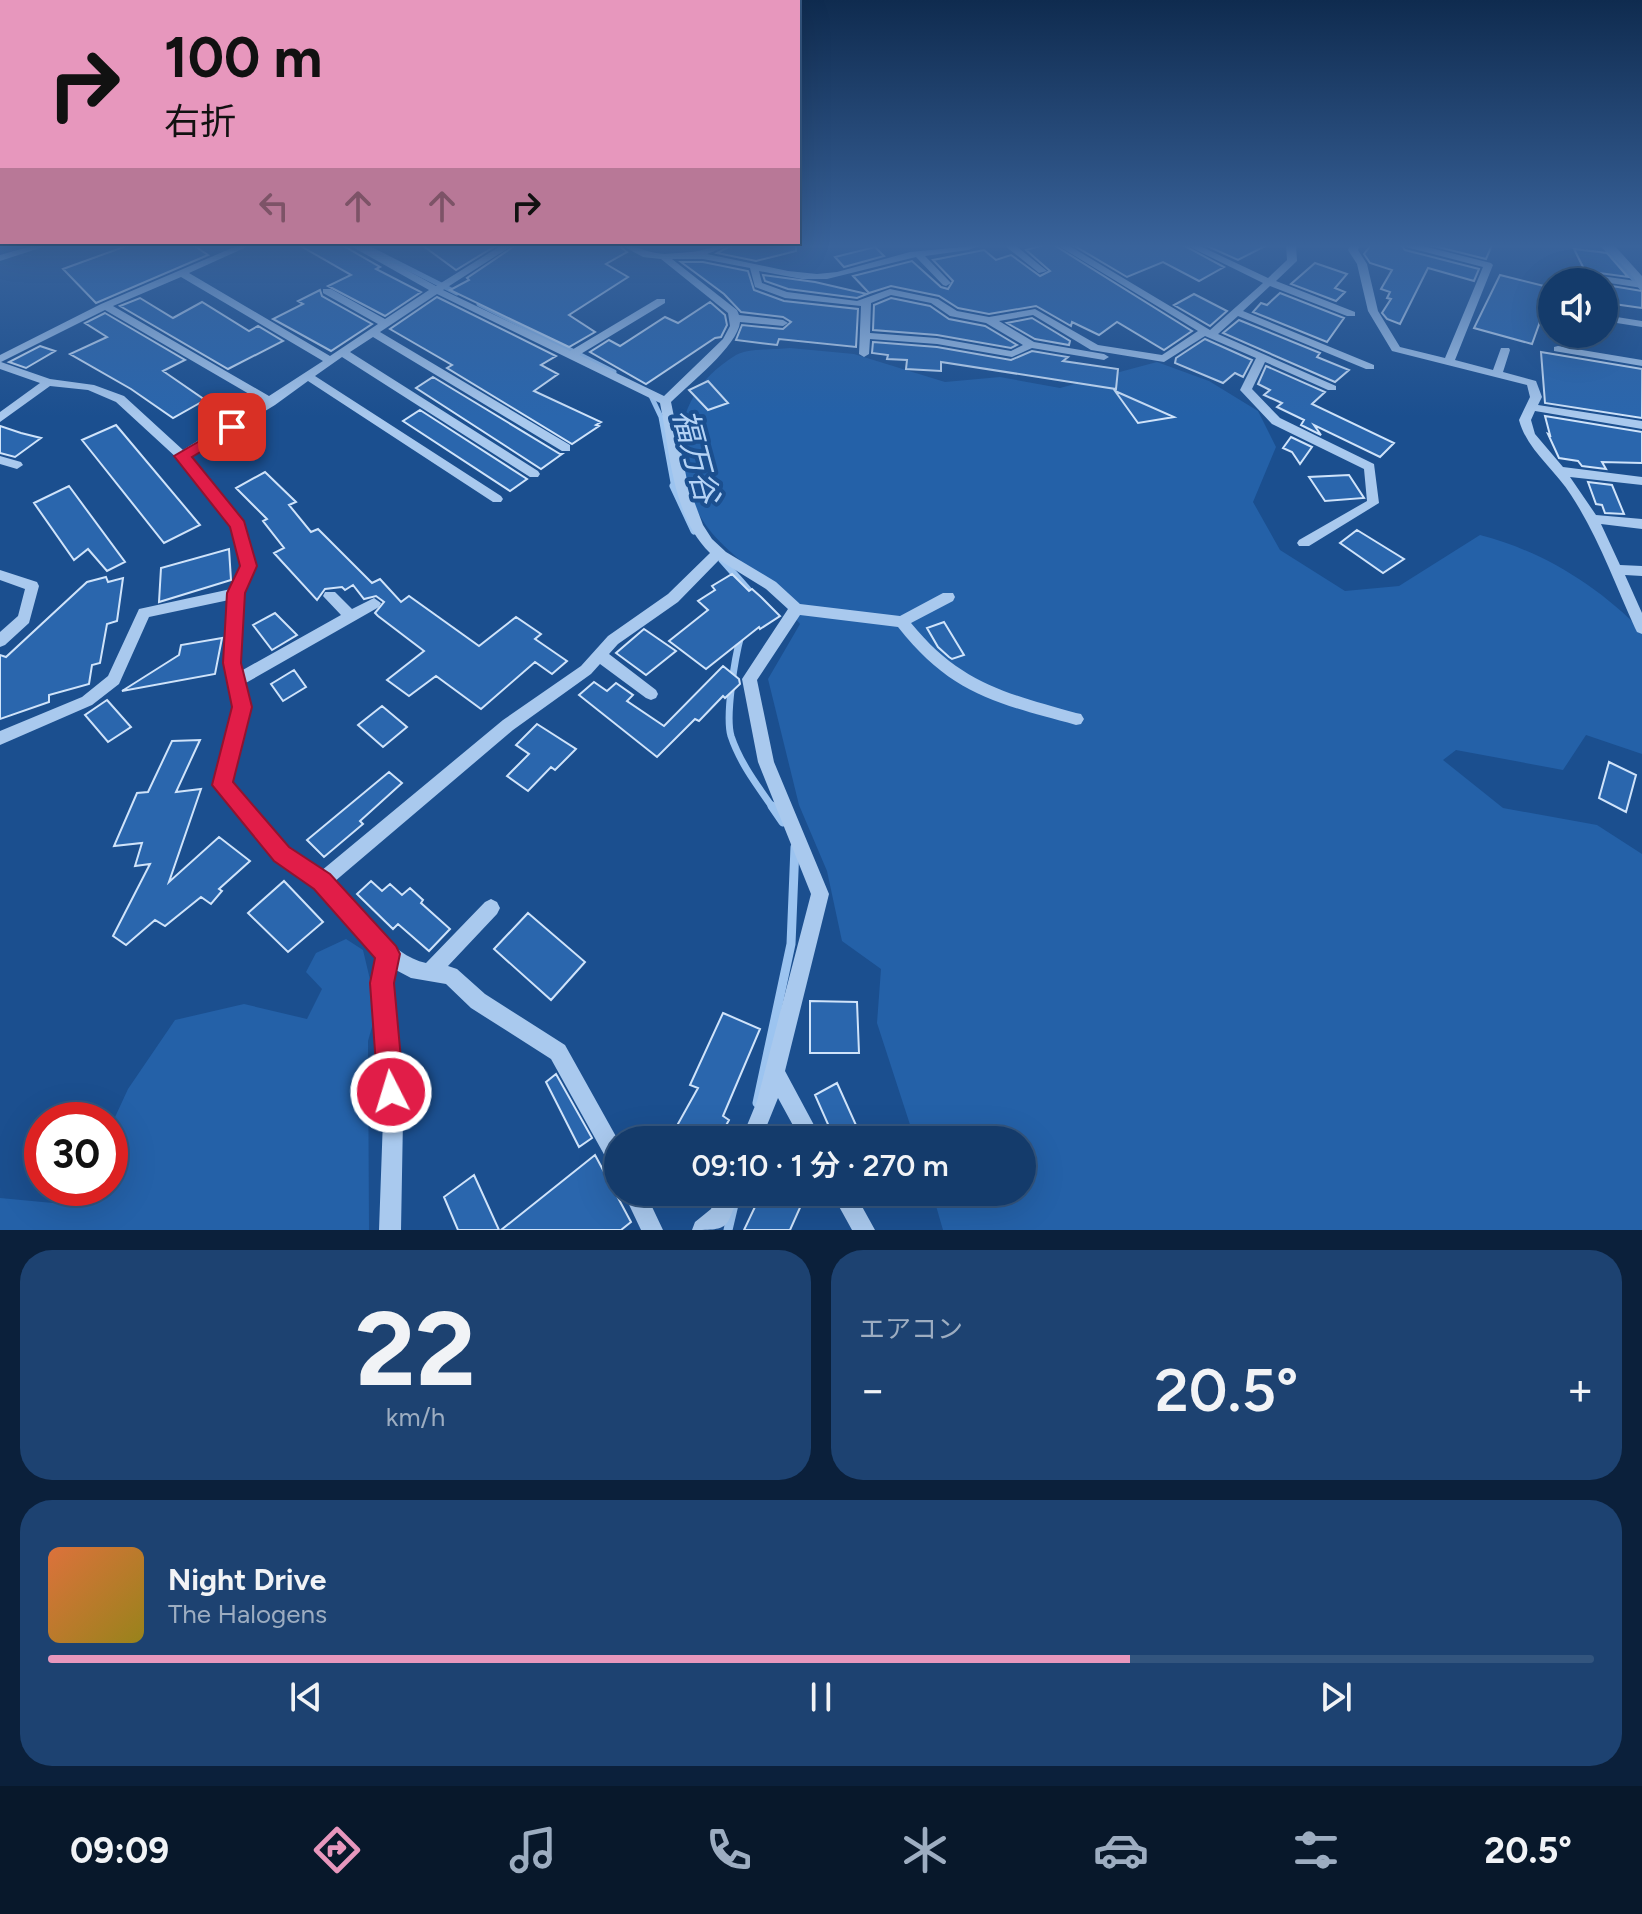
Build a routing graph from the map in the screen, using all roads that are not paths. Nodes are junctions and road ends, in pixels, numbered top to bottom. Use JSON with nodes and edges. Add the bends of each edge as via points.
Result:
{"nodes":[{"id":1,"x":113,"y":302,"type":"edge"},
{"id":2,"x":231,"y":302,"type":"edge"},
{"id":3,"x":347,"y":302,"type":"edge"},
{"id":4,"x":416,"y":302,"type":"edge"},
{"id":5,"x":462,"y":302,"type":"edge"},
{"id":6,"x":659,"y":302,"type":"edge"},
{"id":7,"x":721,"y":302,"type":"edge"},
{"id":8,"x":866,"y":302,"type":"edge"},
{"id":9,"x":936,"y":302,"type":"edge"},
{"id":10,"x":1157,"y":302,"type":"edge"},
{"id":11,"x":1247,"y":302,"type":"edge"},
{"id":12,"x":1321,"y":302,"type":"edge"},
{"id":13,"x":1371,"y":302,"type":"edge"},
{"id":14,"x":1473,"y":302,"type":"edge"},
{"id":15,"x":105,"y":306,"type":"junction"},
{"id":16,"x":1237,"y":312,"type":"junction"},
{"id":17,"x":1351,"y":314,"type":"dead end"},
{"id":18,"x":734,"y":318,"type":"junction"},
{"id":19,"x":989,"y":320,"type":"junction"},
{"id":20,"x":1618,"y":320,"type":"edge"},
{"id":21,"x":783,"y":323,"type":"dead end"},
{"id":22,"x":386,"y":324,"type":"junction"},
{"id":23,"x":1642,"y":324,"type":"edge"},
{"id":24,"x":374,"y":333,"type":"junction"},
{"id":25,"x":1208,"y":333,"type":"junction"},
{"id":26,"x":865,"y":336,"type":"junction"},
{"id":27,"x":1031,"y":345,"type":"junction"},
{"id":28,"x":1558,"y":349,"type":"dead end"},
{"id":29,"x":1505,"y":350,"type":"dead end"},
{"id":30,"x":343,"y":353,"type":"junction"},
{"id":31,"x":864,"y":354,"type":"dead end"},
{"id":32,"x":571,"y":355,"type":"junction"},
{"id":33,"x":1262,"y":357,"type":"junction"},
{"id":34,"x":0,"y":359,"type":"edge"},
{"id":35,"x":1120,"y":360,"type":"dead end"},
{"id":36,"x":331,"y":361,"type":"junction"},
{"id":37,"x":1449,"y":361,"type":"junction"},
{"id":38,"x":1642,"y":363,"type":"edge"},
{"id":39,"x":0,"y":365,"type":"edge"},
{"id":40,"x":1370,"y":367,"type":"dead end"},
{"id":41,"x":1497,"y":374,"type":"junction"},
{"id":42,"x":308,"y":376,"type":"junction"},
{"id":43,"x":48,"y":382,"type":"junction"},
{"id":44,"x":1332,"y":388,"type":"dead end"},
{"id":45,"x":665,"y":401,"type":"junction"},
{"id":46,"x":271,"y":402,"type":"junction"},
{"id":47,"x":1531,"y":407,"type":"junction"},
{"id":48,"x":0,"y":418,"type":"edge"},
{"id":49,"x":1642,"y":425,"type":"edge"},
{"id":50,"x":566,"y":448,"type":"dead end"},
{"id":51,"x":182,"y":456,"type":"junction"},
{"id":52,"x":0,"y":460,"type":"edge"},
{"id":53,"x":17,"y":465,"type":"dead end"},
{"id":54,"x":1559,"y":471,"type":"junction"},
{"id":55,"x":534,"y":474,"type":"dead end"},
{"id":56,"x":1642,"y":481,"type":"edge"},
{"id":57,"x":497,"y":499,"type":"dead end"},
{"id":58,"x":1592,"y":519,"type":"junction"},
{"id":59,"x":1642,"y":524,"type":"edge"},
{"id":60,"x":1304,"y":543,"type":"dead end"},
{"id":61,"x":718,"y":553,"type":"junction"},
{"id":62,"x":1615,"y":570,"type":"junction"},
{"id":63,"x":1642,"y":571,"type":"edge"},
{"id":64,"x":0,"y":575,"type":"edge"},
{"id":65,"x":236,"y":593,"type":"junction"},
{"id":66,"x":330,"y":596,"type":"dead end"},
{"id":67,"x":948,"y":597,"type":"dead end"},
{"id":68,"x":374,"y":603,"type":"dead end"},
{"id":69,"x":796,"y":609,"type":"junction"},
{"id":70,"x":351,"y":616,"type":"junction"},
{"id":71,"x":902,"y":622,"type":"junction"},
{"id":72,"x":1640,"y":625,"type":"edge"},
{"id":73,"x":0,"y":641,"type":"edge"},
{"id":74,"x":599,"y":655,"type":"junction"},
{"id":75,"x":236,"y":681,"type":"junction"},
{"id":76,"x":651,"y":694,"type":"dead end"},
{"id":77,"x":1076,"y":719,"type":"dead end"},
{"id":78,"x":0,"y":738,"type":"edge"},
{"id":79,"x":322,"y":881,"type":"junction"},
{"id":80,"x":491,"y":908,"type":"dead end"},
{"id":81,"x":388,"y":954,"type":"junction"},
{"id":82,"x":430,"y":972,"type":"junction"},
{"id":83,"x":774,"y":1071,"type":"junction"},
{"id":84,"x":757,"y":1126,"type":"edge"},
{"id":85,"x":804,"y":1126,"type":"edge"},
{"id":86,"x":604,"y":1135,"type":"edge"},
{"id":87,"x":641,"y":1206,"type":"edge"},
{"id":88,"x":723,"y":1206,"type":"edge"},
{"id":89,"x":850,"y":1206,"type":"edge"},
{"id":90,"x":390,"y":1230,"type":"edge"},
{"id":91,"x":652,"y":1230,"type":"edge"},
{"id":92,"x":703,"y":1230,"type":"edge"},
{"id":93,"x":864,"y":1230,"type":"edge"}],
"edges":[{"from":1,"to":15,"type":"street"},
{"from":2,"to":36,"type":"street"},
{"from":3,"to":22,"type":"street"},
{"from":4,"to":22,"type":"street"},
{"from":5,"to":32,"type":"street"},
{"from":6,"to":32,"type":"street"},
{"from":7,"to":18,"type":"street"},
{"from":8,"to":26,"type":"street"},
{"from":9,"to":19,"type":"street","via":[[954,314]]},
{"from":10,"to":25,"type":"street"},
{"from":11,"to":16,"type":"street"},
{"from":12,"to":17,"type":"street"},
{"from":13,"to":37,"type":"street","via":[[1396,349]]},
{"from":14,"to":37,"type":"street"},
{"from":15,"to":34,"type":"street"},
{"from":15,"to":46,"type":"street"},
{"from":16,"to":25,"type":"street"},
{"from":16,"to":40,"type":"street"},
{"from":18,"to":21,"type":"street"},
{"from":18,"to":45,"type":"street","via":[[728,340]]},
{"from":19,"to":25,"type":"street","via":[[1035,312],[1095,348],[1164,359]]},
{"from":19,"to":27,"type":"street"},
{"from":20,"to":23,"type":"street"},
{"from":22,"to":24,"type":"street"},
{"from":24,"to":30,"type":"street"},
{"from":24,"to":50,"type":"street"},
{"from":25,"to":33,"type":"street"},
{"from":26,"to":27,"type":"street","via":[[1012,354]]},
{"from":26,"to":31,"type":"street"},
{"from":27,"to":35,"type":"street"},
{"from":28,"to":38,"type":"street"},
{"from":29,"to":41,"type":"street"},
{"from":30,"to":36,"type":"street"},
{"from":30,"to":55,"type":"street"},
{"from":32,"to":45,"type":"street"},
{"from":33,"to":44,"type":"street"},
{"from":33,"to":60,"type":"street","via":[[1246,390],[1276,421],[1370,467],[1373,503]]},
{"from":36,"to":42,"type":"street"},
{"from":37,"to":41,"type":"street"},
{"from":39,"to":43,"type":"street"},
{"from":41,"to":47,"type":"street","via":[[1532,383],[1536,397]]},
{"from":42,"to":46,"type":"street"},
{"from":42,"to":57,"type":"street"},
{"from":43,"to":48,"type":"street"},
{"from":43,"to":51,"type":"street","via":[[90,387],[120,399]]},
{"from":45,"to":61,"type":"street","via":[[693,519]]},
{"from":46,"to":51,"type":"street"},
{"from":47,"to":49,"type":"street"},
{"from":47,"to":54,"type":"street","via":[[1525,420],[1529,435]]},
{"from":51,"to":65,"type":"street","via":[[238,526],[248,566]]},
{"from":52,"to":53,"type":"street"},
{"from":54,"to":56,"type":"street"},
{"from":54,"to":58,"type":"street"},
{"from":58,"to":59,"type":"street"},
{"from":58,"to":62,"type":"street"},
{"from":61,"to":69,"type":"street","via":[[784,592]]},
{"from":61,"to":74,"type":"street","via":[[673,598]]},
{"from":62,"to":63,"type":"street"},
{"from":62,"to":72,"type":"street"},
{"from":64,"to":73,"type":"street","via":[[32,586],[24,619]]},
{"from":65,"to":75,"type":"street"},
{"from":65,"to":78,"type":"street","via":[[144,613],[114,680],[87,701]]},
{"from":66,"to":70,"type":"street"},
{"from":67,"to":71,"type":"street"},
{"from":68,"to":70,"type":"street"},
{"from":69,"to":71,"type":"street"},
{"from":69,"to":83,"type":"street","via":[[749,679],[766,762],[820,894]]},
{"from":70,"to":75,"type":"street"},
{"from":71,"to":77,"type":"street","via":[[923,651],[986,694]]},
{"from":74,"to":76,"type":"street"},
{"from":74,"to":79,"type":"street"},
{"from":75,"to":79,"type":"street","via":[[242,707],[222,785],[281,854]]},
{"from":79,"to":81,"type":"street"},
{"from":80,"to":82,"type":"street"},
{"from":81,"to":82,"type":"street","via":[[411,969]]},
{"from":81,"to":90,"type":"street","via":[[382,983],[393,1119]]},
{"from":82,"to":86,"type":"street","via":[[450,976],[478,1001],[558,1052]]},
{"from":83,"to":84,"type":"street"},
{"from":83,"to":85,"type":"street"},
{"from":87,"to":91,"type":"street"},
{"from":88,"to":92,"type":"street"},
{"from":89,"to":93,"type":"street"}]}
